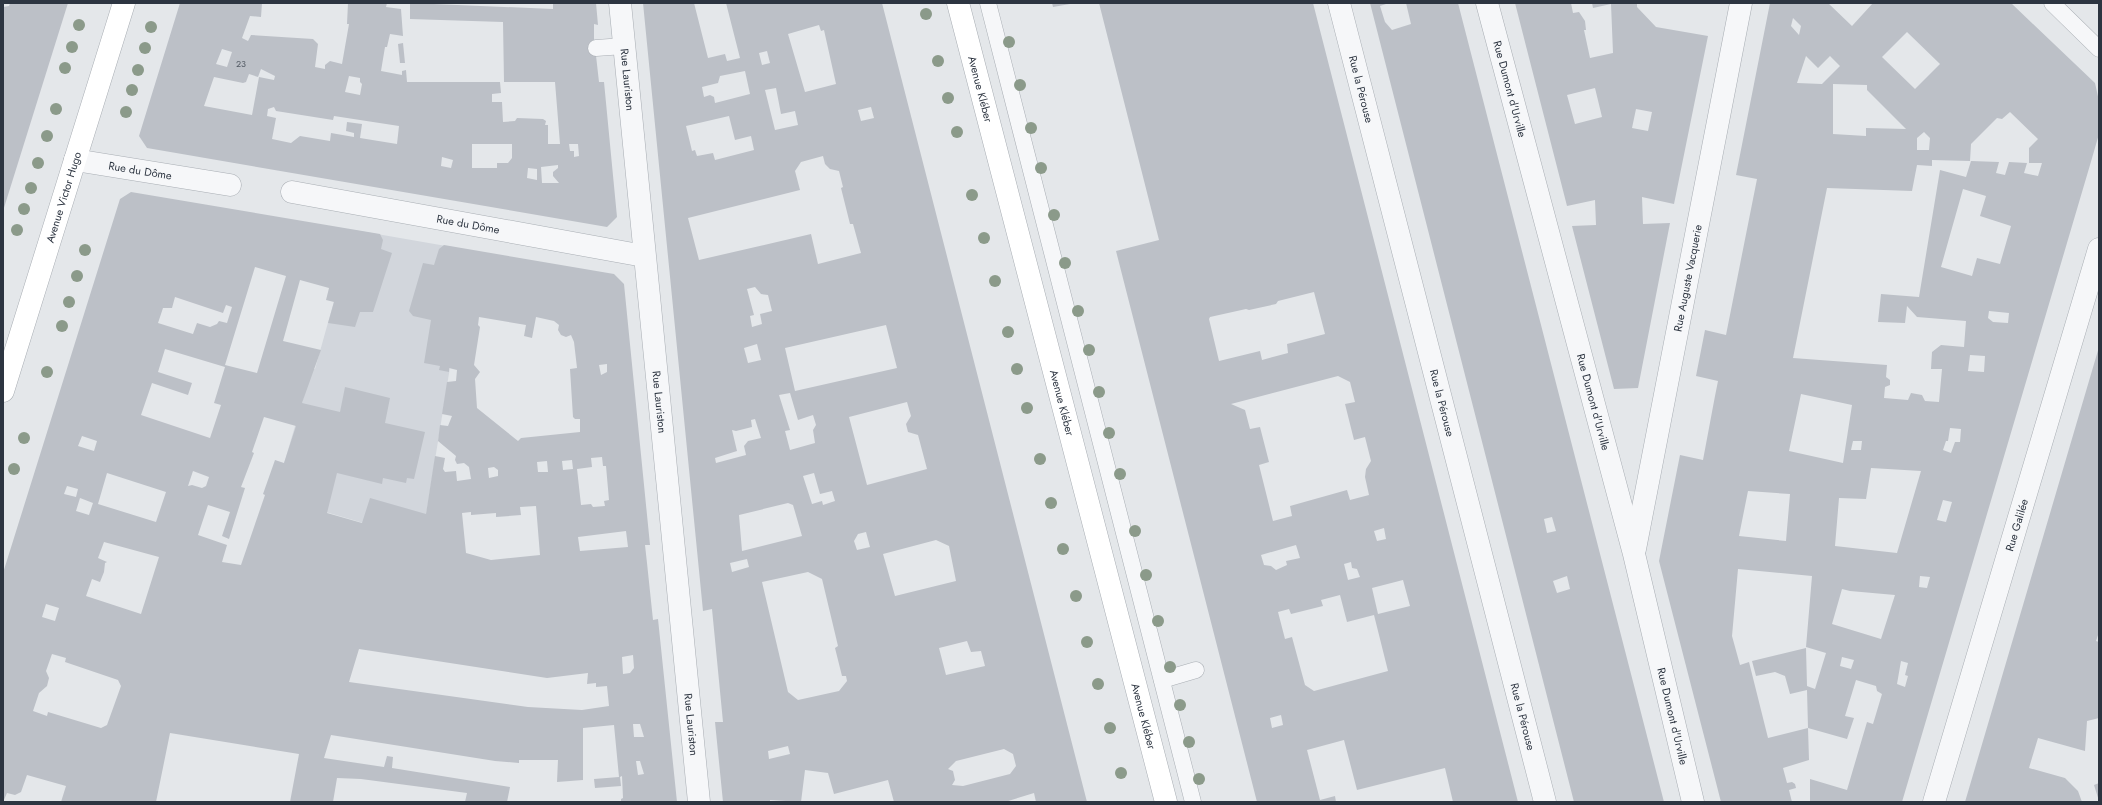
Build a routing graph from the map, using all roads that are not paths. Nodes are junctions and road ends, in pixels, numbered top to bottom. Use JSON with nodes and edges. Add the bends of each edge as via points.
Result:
{"nodes":[{"id":1,"x":124,"y":3,"type":"edge"},
{"id":2,"x":620,"y":3,"type":"edge"},
{"id":3,"x":958,"y":3,"type":"edge"},
{"id":4,"x":988,"y":3,"type":"edge"},
{"id":5,"x":1339,"y":3,"type":"edge"},
{"id":6,"x":1487,"y":3,"type":"edge"},
{"id":7,"x":1741,"y":3,"type":"edge"},
{"id":8,"x":2052,"y":3,"type":"edge"},
{"id":9,"x":624,"y":46,"type":"junction"},
{"id":10,"x":596,"y":48,"type":"dead end"},
{"id":11,"x":2099,"y":49,"type":"edge"},
{"id":12,"x":75,"y":160,"type":"junction"},
{"id":13,"x":230,"y":185,"type":"dead end"},
{"id":14,"x":292,"y":192,"type":"dead end"},
{"id":15,"x":2099,"y":249,"type":"edge"},
{"id":16,"x":644,"y":256,"type":"junction"},
{"id":17,"x":3,"y":391,"type":"edge"},
{"id":18,"x":1634,"y":554,"type":"junction"},
{"id":19,"x":1196,"y":670,"type":"dead end"},
{"id":20,"x":1162,"y":680,"type":"junction"},
{"id":21,"x":699,"y":802,"type":"edge"},
{"id":22,"x":1166,"y":802,"type":"edge"},
{"id":23,"x":1193,"y":802,"type":"edge"},
{"id":24,"x":1545,"y":802,"type":"edge"},
{"id":25,"x":1693,"y":802,"type":"edge"},
{"id":26,"x":1934,"y":802,"type":"edge"}],
"edges":[{"from":1,"to":12,"type":"main road","name":"Avenue Victor Hugo"},
{"from":2,"to":9,"type":"street","name":"Rue Lauriston"},
{"from":3,"to":22,"type":"main road","name":"Avenue Kléber"},
{"from":4,"to":20,"type":"lane"},
{"from":5,"to":24,"type":"street","name":"Rue la Pérouse"},
{"from":6,"to":18,"type":"street","name":"Rue Dumont d'Urville"},
{"from":7,"to":18,"type":"street","name":"Rue Auguste Vacquerie"},
{"from":8,"to":11,"type":"lane"},
{"from":9,"to":10,"type":"lane"},
{"from":9,"to":16,"type":"street","name":"Rue Lauriston"},
{"from":12,"to":13,"type":"street","name":"Rue du Dôme"},
{"from":12,"to":17,"type":"main road","name":"Avenue Victor Hugo"},
{"from":14,"to":16,"type":"street","name":"Rue du Dôme"},
{"from":15,"to":26,"type":"street","name":"Rue Galilée"},
{"from":16,"to":21,"type":"street","name":"Rue Lauriston"},
{"from":18,"to":25,"type":"street","name":"Rue Dumont d'Urville"},
{"from":19,"to":20,"type":"lane"},
{"from":20,"to":23,"type":"lane"}]}
